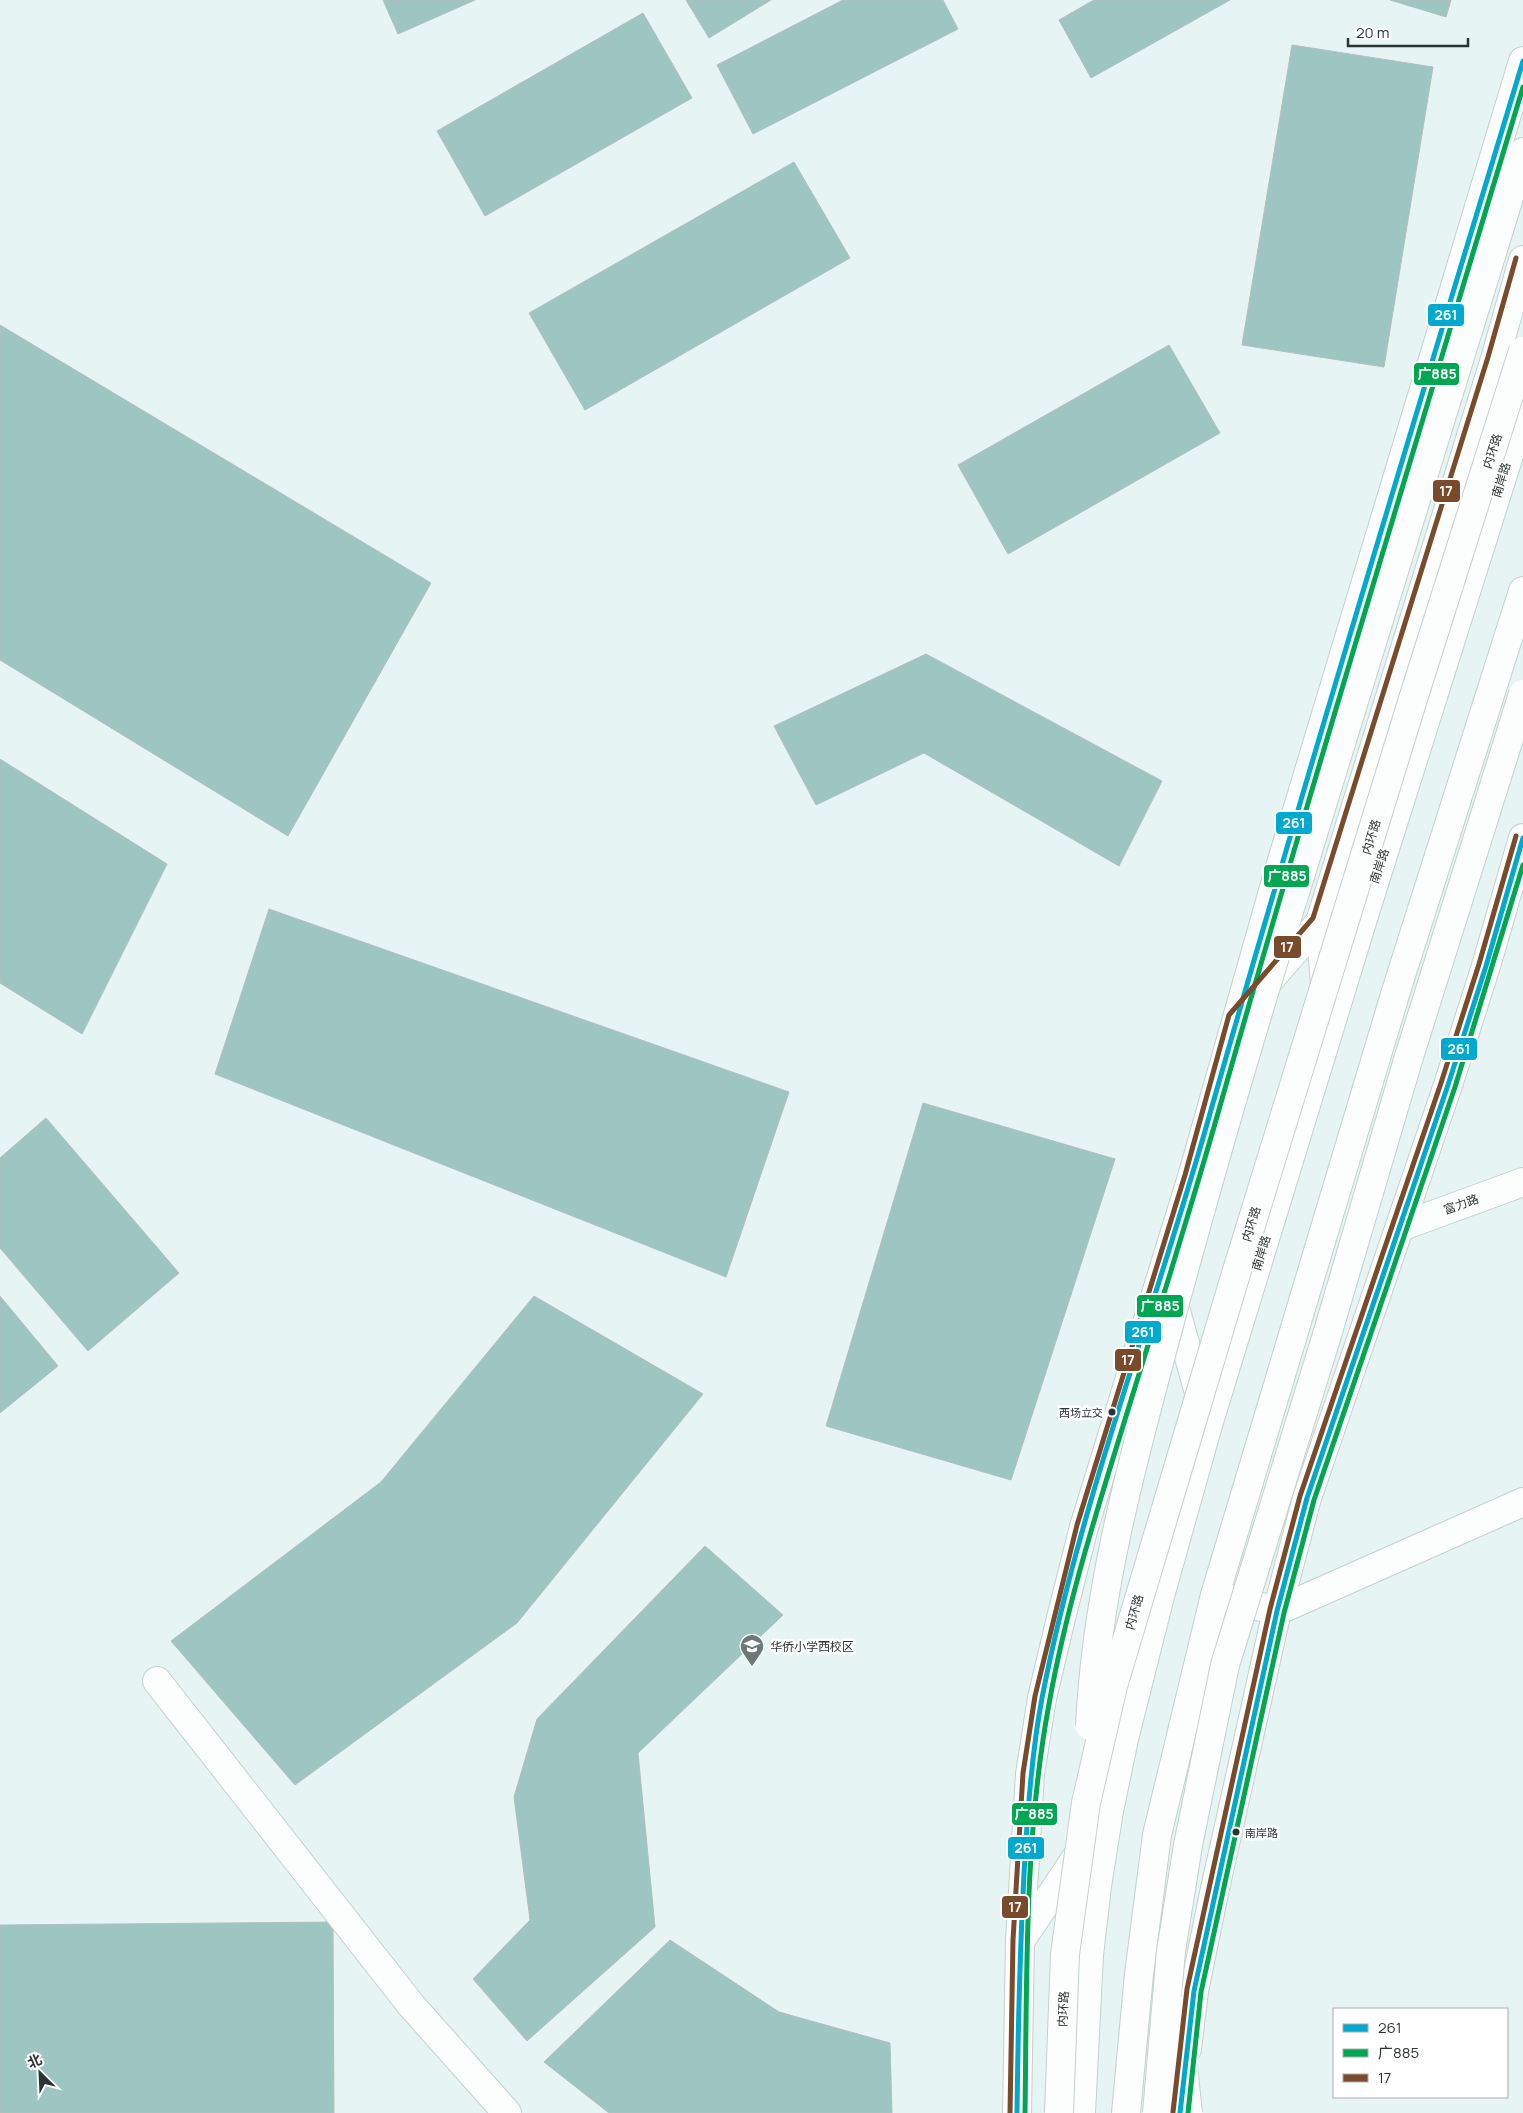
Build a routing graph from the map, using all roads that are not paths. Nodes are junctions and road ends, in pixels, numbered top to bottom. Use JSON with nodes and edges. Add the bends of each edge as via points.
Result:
{"nodes":[{"id":1,"x":1523,"y":61,"type":"edge"},
{"id":2,"x":1523,"y":152,"type":"edge"},
{"id":3,"x":1523,"y":260,"type":"edge"},
{"id":4,"x":1523,"y":352,"type":"edge"},
{"id":5,"x":1523,"y":411,"type":"edge"},
{"id":6,"x":1523,"y":591,"type":"edge"},
{"id":7,"x":1523,"y":694,"type":"edge"},
{"id":8,"x":1523,"y":838,"type":"edge"},
{"id":9,"x":1320,"y":922,"type":"junction"},
{"id":10,"x":1236,"y":1018,"type":"junction"},
{"id":11,"x":1328,"y":1032,"type":"junction"},
{"id":12,"x":1523,"y":1182,"type":"edge"},
{"id":13,"x":1400,"y":1227,"type":"junction"},
{"id":14,"x":1163,"y":1267,"type":"junction"},
{"id":15,"x":1208,"y":1425,"type":"junction"},
{"id":16,"x":1523,"y":1502,"type":"edge"},
{"id":17,"x":1215,"y":1595,"type":"junction"},
{"id":18,"x":1277,"y":1611,"type":"junction"},
{"id":19,"x":157,"y":1681,"type":"dead end"},
{"id":20,"x":1097,"y":1807,"type":"junction"},
{"id":21,"x":1020,"y":1940,"type":"junction"},
{"id":22,"x":1171,"y":1951,"type":"junction"},
{"id":23,"x":507,"y":2113,"type":"edge"},
{"id":24,"x":1017,"y":2113,"type":"edge"},
{"id":25,"x":1059,"y":2113,"type":"edge"},
{"id":26,"x":1081,"y":2113,"type":"edge"},
{"id":27,"x":1126,"y":2113,"type":"edge"},
{"id":28,"x":1157,"y":2113,"type":"edge"},
{"id":29,"x":1180,"y":2113,"type":"edge"},
{"id":30,"x":1188,"y":2113,"type":"edge"}],
"edges":[{"from":1,"to":10,"type":"main road"},
{"from":2,"to":20,"type":"main road","bridge":true,"via":[[1246,1047],[1146,1412],[1101,1612],[1092,1688]]},
{"from":3,"to":9,"type":"main road"},
{"from":4,"to":20,"type":"main road","name":"内环路","bridge":true,"via":[[1413,699],[1112,1686]]},
{"from":5,"to":11,"type":"main road","name":"南岸路"},
{"from":6,"to":17,"type":"main road","via":[[1397,988]]},
{"from":7,"to":22,"type":"main road","bridge":true,"via":[[1408,1060],[1225,1665],[1188,1845]]},
{"from":8,"to":13,"type":"main road","via":[[1486,966]]},
{"from":9,"to":10,"type":"main road"},
{"from":9,"to":11,"type":"main road"},
{"from":10,"to":14,"type":"main road","via":[[1192,1177]]},
{"from":11,"to":15,"type":"main road","name":"南岸路"},
{"from":12,"to":13,"type":"main road","name":"富力路"},
{"from":13,"to":18,"type":"main road","via":[[1307,1498]]},
{"from":14,"to":15,"type":"main road"},
{"from":14,"to":21,"type":"main road","via":[[1084,1527],[1042,1698],[1030,1774]]},
{"from":15,"to":20,"type":"main road","name":"南岸路","via":[[1124,1739]]},
{"from":16,"to":18,"type":"main road"},
{"from":17,"to":18,"type":"main road"},
{"from":17,"to":27,"type":"main road","via":[[1158,1835],[1139,1974]]},
{"from":18,"to":29,"type":"main road","via":[[1194,1991]]},
{"from":19,"to":23,"type":"main road","via":[[411,2004]]},
{"from":20,"to":21,"type":"main road"},
{"from":20,"to":25,"type":"main road","name":"内环路","bridge":true,"via":[[1065,1954]]},
{"from":20,"to":26,"type":"main road","name":"南岸路"},
{"from":21,"to":24,"type":"main road"},
{"from":22,"to":28,"type":"main road","bridge":true},
{"from":22,"to":30,"type":"main road","bridge":true}]}
